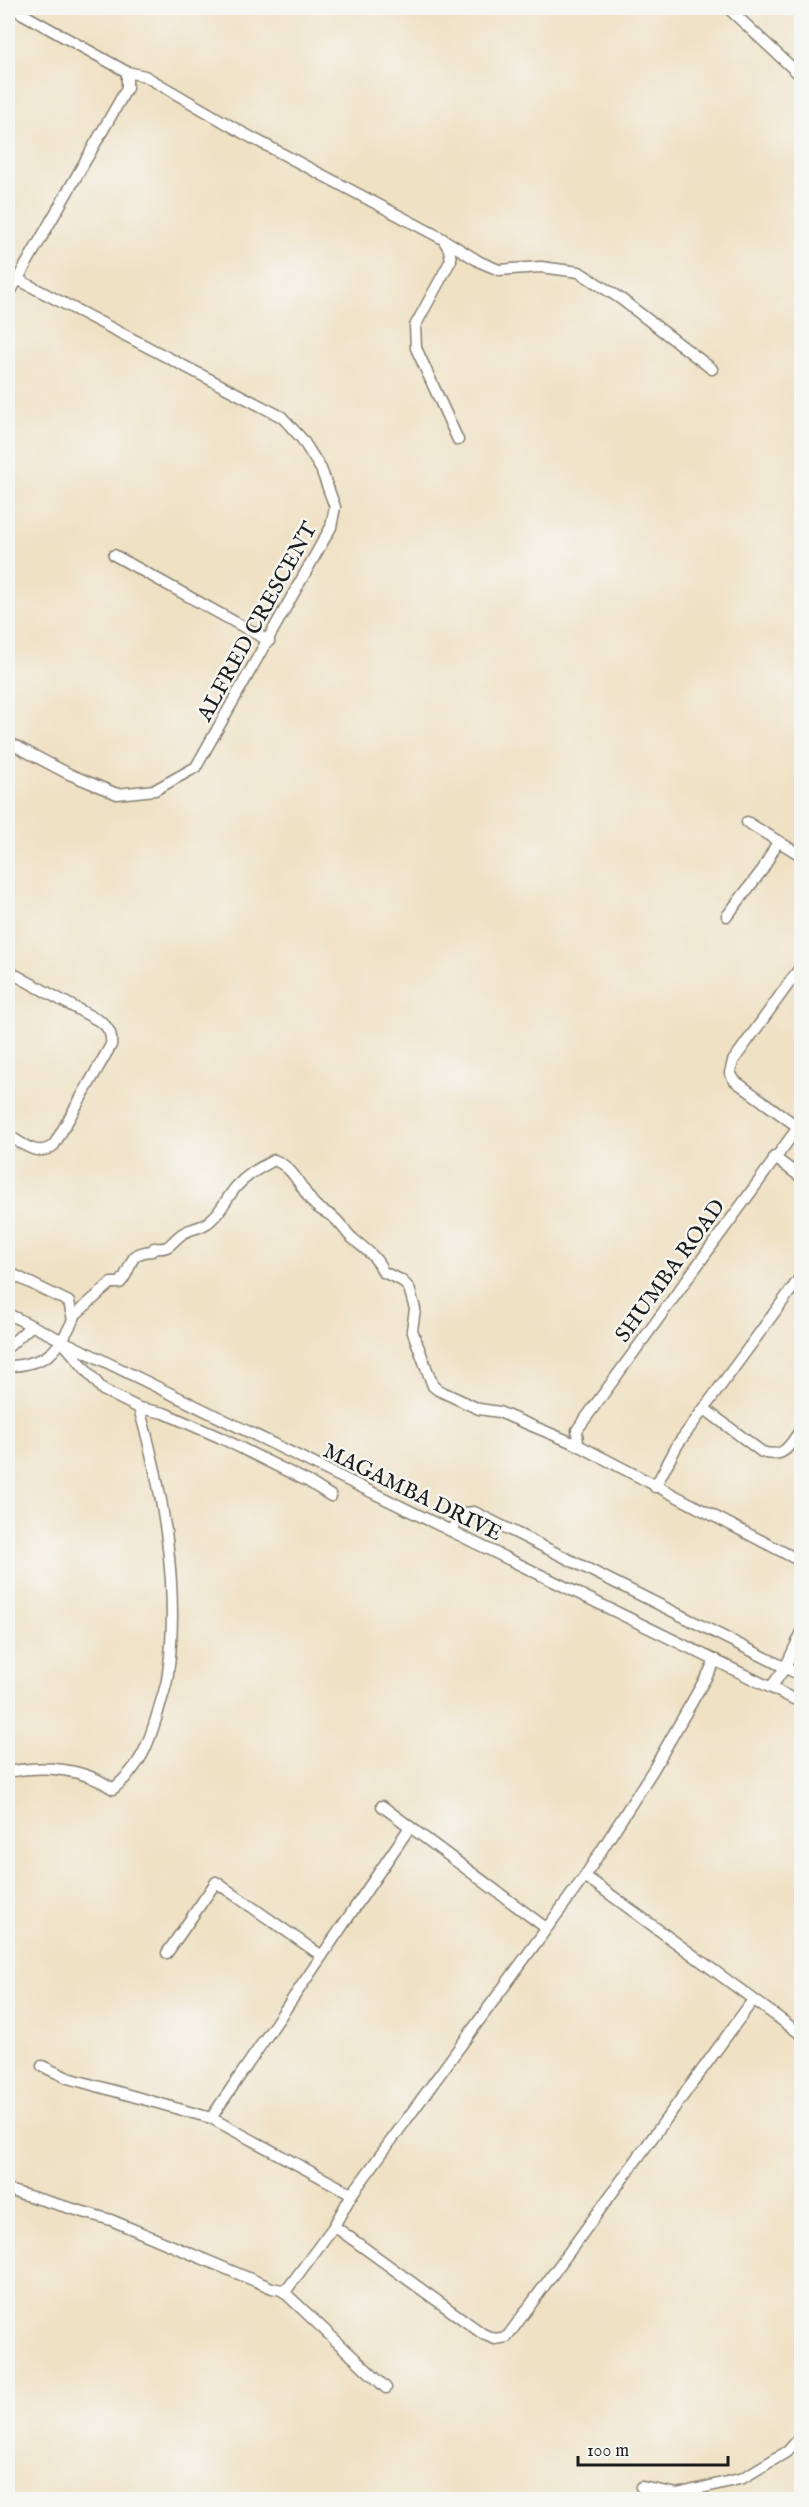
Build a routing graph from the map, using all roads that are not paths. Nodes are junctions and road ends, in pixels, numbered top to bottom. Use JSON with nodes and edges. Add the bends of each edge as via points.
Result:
{"nodes":[{"id":1,"x":12,"y":8,"type":"edge"},
{"id":2,"x":728,"y":8,"type":"edge"},
{"id":3,"x":800,"y":71,"type":"edge"},
{"id":4,"x":127,"y":72,"type":"junction"},
{"id":5,"x":443,"y":239,"type":"junction"},
{"id":6,"x":17,"y":279,"type":"junction"},
{"id":7,"x":8,"y":296,"type":"edge"},
{"id":8,"x":712,"y":369,"type":"dead end"},
{"id":9,"x":458,"y":440,"type":"dead end"},
{"id":10,"x":114,"y":555,"type":"dead end"},
{"id":11,"x":269,"y":641,"type":"junction"},
{"id":12,"x":8,"y":742,"type":"edge"},
{"id":13,"x":747,"y":822,"type":"dead end"},
{"id":14,"x":778,"y":841,"type":"junction"},
{"id":15,"x":801,"y":856,"type":"edge"},
{"id":16,"x":727,"y":916,"type":"dead end"},
{"id":17,"x":801,"y":965,"type":"edge"},
{"id":18,"x":8,"y":971,"type":"edge"},
{"id":19,"x":800,"y":1124,"type":"edge"},
{"id":20,"x":8,"y":1136,"type":"edge"},
{"id":21,"x":774,"y":1157,"type":"junction"},
{"id":22,"x":801,"y":1178,"type":"edge"},
{"id":23,"x":8,"y":1272,"type":"edge"},
{"id":24,"x":801,"y":1275,"type":"edge"},
{"id":25,"x":8,"y":1314,"type":"edge"},
{"id":26,"x":73,"y":1320,"type":"junction"},
{"id":27,"x":31,"y":1326,"type":"junction"},
{"id":28,"x":62,"y":1341,"type":"junction"},
{"id":29,"x":8,"y":1347,"type":"edge"},
{"id":30,"x":13,"y":1366,"type":"dead end"},
{"id":31,"x":139,"y":1408,"type":"junction"},
{"id":32,"x":706,"y":1410,"type":"junction"},
{"id":33,"x":801,"y":1428,"type":"edge"},
{"id":34,"x":578,"y":1445,"type":"junction"},
{"id":35,"x":655,"y":1486,"type":"junction"},
{"id":36,"x":331,"y":1496,"type":"dead end"},
{"id":37,"x":450,"y":1530,"type":"junction"},
{"id":38,"x":801,"y":1562,"type":"edge"},
{"id":39,"x":801,"y":1632,"type":"edge"},
{"id":40,"x":716,"y":1660,"type":"junction"},
{"id":41,"x":785,"y":1668,"type":"junction"},
{"id":42,"x":801,"y":1676,"type":"edge"},
{"id":43,"x":771,"y":1687,"type":"junction"},
{"id":44,"x":801,"y":1703,"type":"edge"},
{"id":45,"x":8,"y":1772,"type":"edge"},
{"id":46,"x":382,"y":1806,"type":"dead end"},
{"id":47,"x":410,"y":1827,"type":"junction"},
{"id":48,"x":585,"y":1876,"type":"junction"},
{"id":49,"x":546,"y":1928,"type":"junction"},
{"id":50,"x":167,"y":1953,"type":"dead end"},
{"id":51,"x":322,"y":1956,"type":"junction"},
{"id":52,"x":753,"y":2000,"type":"junction"},
{"id":53,"x":801,"y":2036,"type":"edge"},
{"id":54,"x":42,"y":2066,"type":"dead end"},
{"id":55,"x":211,"y":2118,"type":"junction"},
{"id":56,"x":8,"y":2190,"type":"edge"},
{"id":57,"x":352,"y":2194,"type":"junction"},
{"id":58,"x":334,"y":2226,"type":"junction"},
{"id":59,"x":282,"y":2290,"type":"junction"},
{"id":60,"x":386,"y":2388,"type":"dead end"},
{"id":61,"x":801,"y":2435,"type":"edge"},
{"id":62,"x":641,"y":2487,"type":"dead end"}],
"edges":[{"from":1,"to":4,"type":"street"},
{"from":2,"to":3,"type":"street"},
{"from":4,"to":5,"type":"street","via":[[144,76],[243,134]]},
{"from":4,"to":6,"type":"street","via":[[127,87]]},
{"from":5,"to":8,"type":"street","via":[[499,270],[541,267],[579,272],[621,298]]},
{"from":5,"to":9,"type":"street","via":[[451,260],[415,327],[416,348]]},
{"from":6,"to":7,"type":"street"},
{"from":6,"to":11,"type":"street","name":"ALFRED CRESCENT","via":[[282,417],[302,439],[321,469],[335,507],[331,527]]},
{"from":10,"to":11,"type":"street"},
{"from":11,"to":12,"type":"street","name":"ALFRED CRESCENT","via":[[196,767],[155,790],[117,794]]},
{"from":13,"to":14,"type":"street"},
{"from":14,"to":15,"type":"street"},
{"from":14,"to":16,"type":"street","via":[[763,869]]},
{"from":17,"to":19,"type":"street","via":[[733,1061],[730,1073],[735,1081]]},
{"from":18,"to":20,"type":"street","via":[[103,1023],[112,1038],[54,1146],[40,1152]]},
{"from":19,"to":21,"type":"street","name":"SHUMBA ROAD"},
{"from":21,"to":22,"type":"street"},
{"from":21,"to":34,"type":"street","name":"SHUMBA ROAD","via":[[577,1430]]},
{"from":23,"to":26,"type":"street","via":[[69,1302]]},
{"from":24,"to":32,"type":"street"},
{"from":25,"to":27,"type":"street","name":"MAGAMBA DRIVE"},
{"from":26,"to":28,"type":"street"},
{"from":26,"to":34,"type":"street","via":[[111,1283],[126,1276],[138,1252],[163,1249],[182,1234],[204,1226],[238,1184],[256,1168],[273,1160],[291,1170],[315,1206],[332,1216],[365,1247],[383,1272],[409,1288],[415,1309],[412,1330],[432,1386],[456,1400],[499,1412]]},
{"from":27,"to":28,"type":"street","name":"MAGAMBA DRIVE"},
{"from":27,"to":29,"type":"street"},
{"from":28,"to":30,"type":"street","via":[[56,1351],[43,1359]]},
{"from":28,"to":31,"type":"street","via":[[103,1390]]},
{"from":28,"to":37,"type":"street","name":"MAGAMBA DRIVE"},
{"from":31,"to":36,"type":"street","via":[[164,1413],[219,1437]]},
{"from":31,"to":45,"type":"street","via":[[153,1456],[173,1606],[168,1675],[147,1750],[129,1776],[113,1789],[100,1779],[69,1770]]},
{"from":32,"to":33,"type":"street","via":[[762,1452],[773,1455],[784,1452]]},
{"from":32,"to":35,"type":"street","via":[[678,1444]]},
{"from":34,"to":35,"type":"street"},
{"from":35,"to":38,"type":"street"},
{"from":37,"to":40,"type":"street","name":"MAGAMBA DRIVE"},
{"from":37,"to":41,"type":"street","via":[[467,1513],[474,1512]]},
{"from":39,"to":41,"type":"street"},
{"from":40,"to":43,"type":"street","name":"MAGAMBA DRIVE"},
{"from":40,"to":48,"type":"street","via":[[653,1770]]},
{"from":41,"to":42,"type":"street"},
{"from":41,"to":43,"type":"street"},
{"from":43,"to":44,"type":"street","name":"MAGAMBA DRIVE"},
{"from":46,"to":47,"type":"street"},
{"from":47,"to":49,"type":"street"},
{"from":47,"to":51,"type":"street"},
{"from":48,"to":49,"type":"street"},
{"from":48,"to":52,"type":"street"},
{"from":49,"to":57,"type":"street"},
{"from":50,"to":51,"type":"street","via":[[216,1882]]},
{"from":51,"to":55,"type":"street"},
{"from":52,"to":53,"type":"street"},
{"from":52,"to":58,"type":"street","via":[[507,2337],[495,2339],[483,2334]]},
{"from":54,"to":55,"type":"street","via":[[68,2078]]},
{"from":55,"to":57,"type":"street"},
{"from":56,"to":59,"type":"street","via":[[111,2220]]},
{"from":57,"to":58,"type":"street"},
{"from":58,"to":59,"type":"street","via":[[288,2288]]},
{"from":59,"to":60,"type":"street"},
{"from":61,"to":62,"type":"street","via":[[788,2451],[743,2478],[677,2494]]}]}
